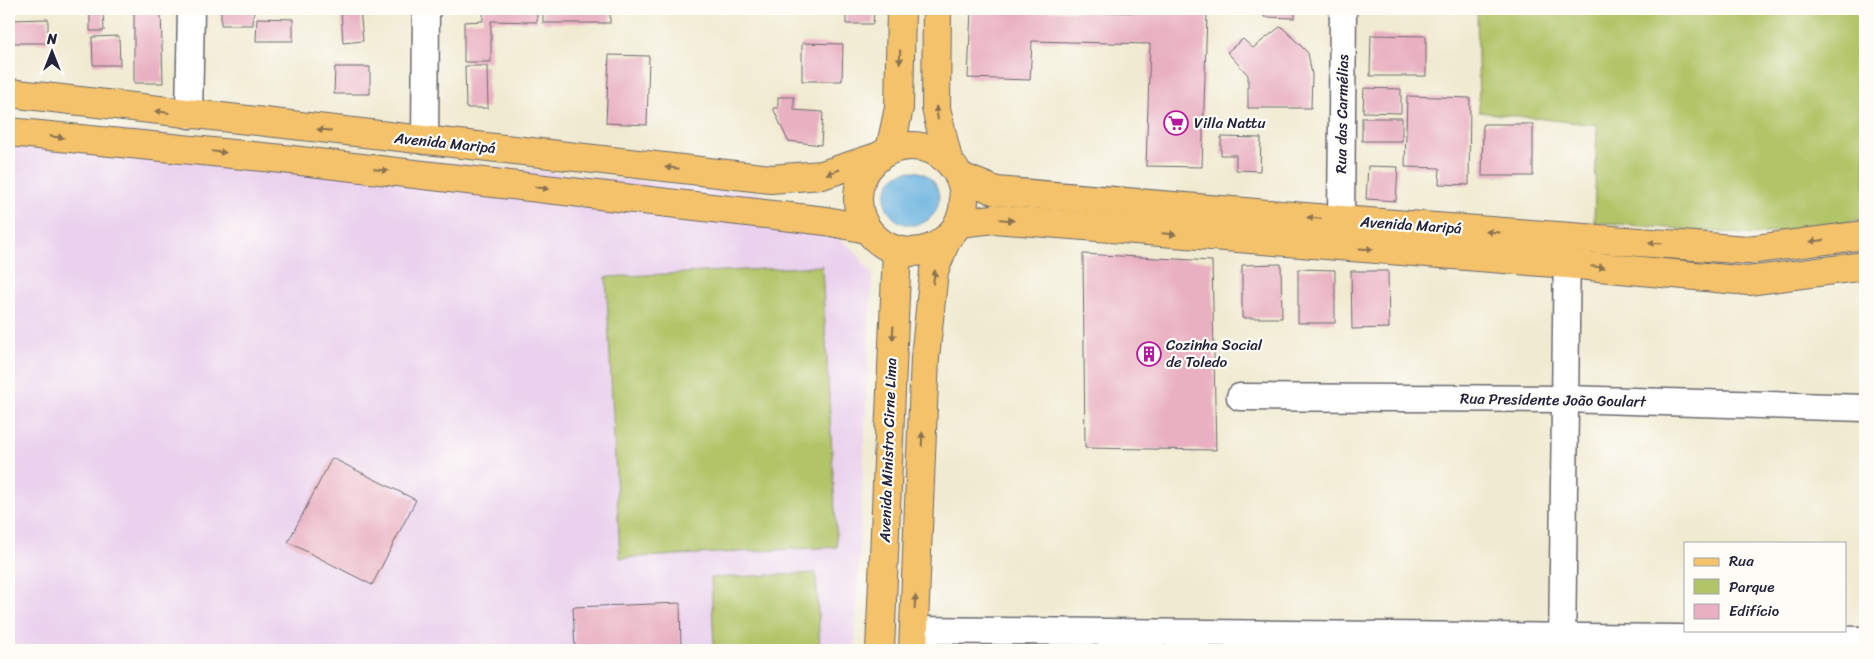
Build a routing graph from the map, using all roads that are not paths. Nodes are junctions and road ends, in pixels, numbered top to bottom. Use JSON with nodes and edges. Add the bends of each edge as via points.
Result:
{"nodes":[{"id":1,"x":191,"y":9,"type":"edge"},
{"id":2,"x":426,"y":9,"type":"edge"},
{"id":3,"x":901,"y":9,"type":"edge"},
{"id":4,"x":937,"y":9,"type":"edge"},
{"id":5,"x":1343,"y":9,"type":"edge"},
{"id":6,"x":9,"y":94,"type":"edge"},
{"id":7,"x":189,"y":115,"type":"junction"},
{"id":8,"x":9,"y":132,"type":"edge"},
{"id":9,"x":424,"y":141,"type":"junction"},
{"id":10,"x":885,"y":153,"type":"junction"},
{"id":11,"x":953,"y":168,"type":"junction"},
{"id":12,"x":1208,"y":209,"type":"junction"},
{"id":13,"x":1252,"y":213,"type":"junction"},
{"id":14,"x":1341,"y":220,"type":"junction"},
{"id":15,"x":867,"y":229,"type":"junction"},
{"id":16,"x":953,"y":230,"type":"junction"},
{"id":17,"x":1865,"y":235,"type":"edge"},
{"id":18,"x":1206,"y":237,"type":"junction"},
{"id":19,"x":1568,"y":238,"type":"junction"},
{"id":20,"x":1249,"y":240,"type":"junction"},
{"id":21,"x":897,"y":250,"type":"junction"},
{"id":22,"x":1567,"y":264,"type":"junction"},
{"id":23,"x":1865,"y":266,"type":"edge"},
{"id":24,"x":1240,"y":397,"type":"dead end"},
{"id":25,"x":1565,"y":399,"type":"junction"},
{"id":26,"x":1865,"y":408,"type":"edge"},
{"id":27,"x":913,"y":640,"type":"edge"},
{"id":28,"x":1865,"y":640,"type":"edge"},
{"id":29,"x":1562,"y":643,"type":"edge"},
{"id":30,"x":880,"y":650,"type":"edge"}],
"edges":[{"from":1,"to":7,"type":"street"},
{"from":2,"to":9,"type":"street"},
{"from":3,"to":10,"type":"main road","one_way":true,"via":[[899,108]]},
{"from":11,"to":4,"type":"main road","one_way":true,"via":[[936,108]]},
{"from":5,"to":14,"type":"street","name":"Rua das Carmélias"},
{"from":7,"to":6,"type":"main road","name":"Avenida Maripá","one_way":true},
{"from":9,"to":7,"type":"main road","name":"Avenida Maripá","one_way":true},
{"from":8,"to":15,"type":"main road","one_way":true,"via":[[283,158],[826,221]]},
{"from":10,"to":9,"type":"main road","name":"Avenida Maripá","one_way":true,"via":[[822,176],[771,179]]},
{"from":10,"to":11,"type":"main road","via":[[905,146],[921,147],[935,152]]},
{"from":10,"to":15,"type":"main road","via":[[868,168],[860,182],[860,214]]},
{"from":11,"to":12,"type":"main road","name":"Avenida Maripá","via":[[996,191]]},
{"from":11,"to":16,"type":"main road","via":[[964,192],[964,208]]},
{"from":12,"to":13,"type":"main road","name":"Avenida Maripá"},
{"from":12,"to":18,"type":"main road","via":[[1217,218],[1217,230]]},
{"from":14,"to":13,"type":"main road","name":"Avenida Maripá","one_way":true},
{"from":13,"to":20,"type":"main road","via":[[1240,220],[1240,232]]},
{"from":19,"to":14,"type":"main road","name":"Avenida Maripá","one_way":true},
{"from":15,"to":21,"type":"main road","via":[[880,242]]},
{"from":16,"to":18,"type":"main road","name":"Avenida Maripá","one_way":true,"via":[[994,219]]},
{"from":16,"to":21,"type":"main road","via":[[932,248],[915,252]]},
{"from":27,"to":16,"type":"main road","one_way":true,"via":[[925,358],[934,271]]},
{"from":17,"to":19,"type":"main road","name":"Avenida Maripá","one_way":true,"via":[[1748,250]]},
{"from":18,"to":20,"type":"main road","name":"Avenida Maripá"},
{"from":19,"to":22,"type":"street"},
{"from":20,"to":22,"type":"main road","name":"Avenida Maripá","one_way":true},
{"from":21,"to":30,"type":"main road","name":"Avenida Ministro Cirne Lima","one_way":true},
{"from":22,"to":23,"type":"main road","name":"Avenida Maripá","one_way":true,"via":[[1748,281]]},
{"from":22,"to":25,"type":"street"},
{"from":24,"to":25,"type":"street","name":"Rua Presidente João Goulart"},
{"from":25,"to":26,"type":"street","name":"Rua Presidente João Goulart"},
{"from":25,"to":29,"type":"street"},
{"from":27,"to":29,"type":"street"},
{"from":28,"to":29,"type":"street"}]}
